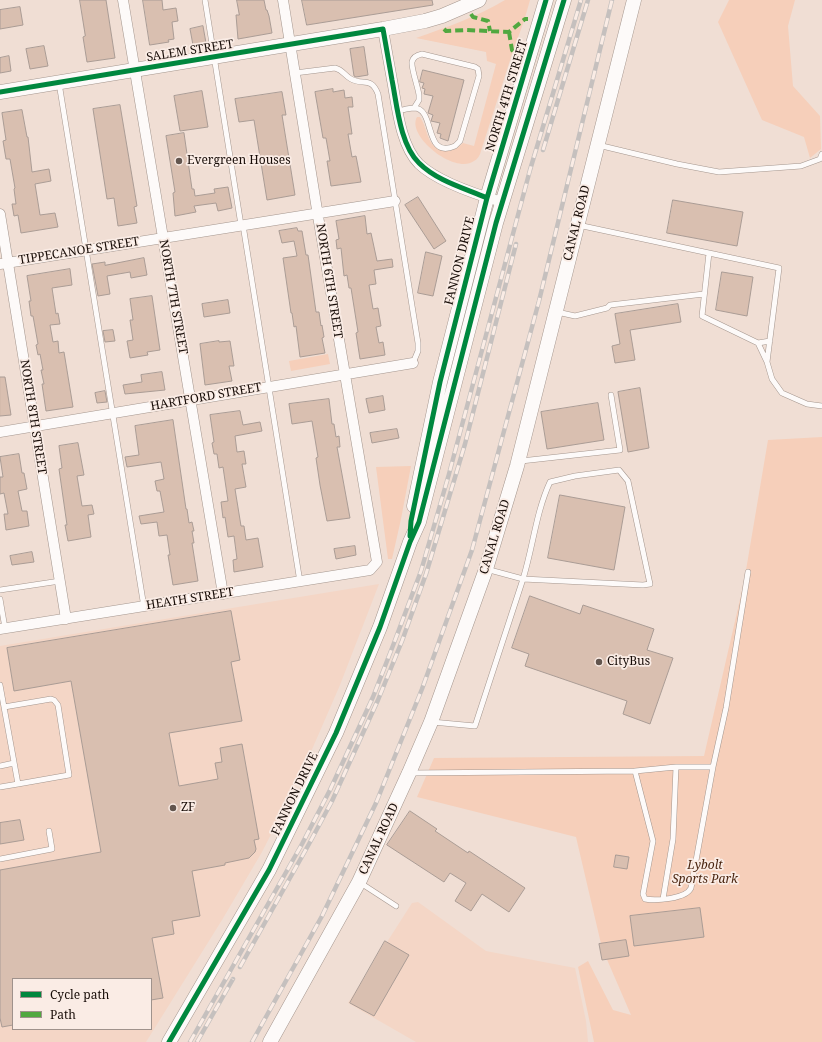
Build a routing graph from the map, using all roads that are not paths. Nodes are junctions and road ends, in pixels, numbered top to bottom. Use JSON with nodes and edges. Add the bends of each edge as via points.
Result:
{"nodes":[{"id":1,"x":123,"y":0,"type":"edge"},
{"id":2,"x":205,"y":0,"type":"edge"},
{"id":3,"x":283,"y":0,"type":"edge"},
{"id":4,"x":479,"y":0,"type":"edge"},
{"id":5,"x":546,"y":0,"type":"edge"},
{"id":6,"x":564,"y":0,"type":"edge"},
{"id":7,"x":634,"y":0,"type":"edge"},
{"id":8,"x":463,"y":3,"type":"edge"},
{"id":9,"x":383,"y":30,"type":"junction"},
{"id":10,"x":290,"y":45,"type":"junction"},
{"id":11,"x":214,"y":56,"type":"junction"},
{"id":12,"x":135,"y":70,"type":"junction"},
{"id":13,"x":295,"y":73,"type":"junction"},
{"id":14,"x":59,"y":82,"type":"junction"},
{"id":15,"x":0,"y":92,"type":"edge"},
{"id":16,"x":414,"y":108,"type":"junction"},
{"id":17,"x":398,"y":111,"type":"junction"},
{"id":18,"x":597,"y":144,"type":"junction"},
{"id":19,"x":822,"y":154,"type":"edge"},
{"id":20,"x":487,"y":198,"type":"junction"},
{"id":21,"x":394,"y":201,"type":"junction"},
{"id":22,"x":502,"y":202,"type":"junction"},
{"id":23,"x":317,"y":213,"type":"junction"},
{"id":24,"x":0,"y":214,"type":"edge"},
{"id":25,"x":242,"y":225,"type":"junction"},
{"id":26,"x":577,"y":225,"type":"junction"},
{"id":27,"x":163,"y":238,"type":"junction"},
{"id":28,"x":86,"y":250,"type":"junction"},
{"id":29,"x":709,"y":254,"type":"junction"},
{"id":30,"x":4,"y":263,"type":"edge"},
{"id":31,"x":704,"y":294,"type":"junction"},
{"id":32,"x":555,"y":312,"type":"junction"},
{"id":33,"x":770,"y":341,"type":"junction"},
{"id":34,"x":758,"y":343,"type":"junction"},
{"id":35,"x":767,"y":362,"type":"junction"},
{"id":36,"x":413,"y":363,"type":"joint"},
{"id":37,"x":344,"y":374,"type":"junction"},
{"id":38,"x":268,"y":387,"type":"junction"},
{"id":39,"x":611,"y":395,"type":"dead end"},
{"id":40,"x":190,"y":400,"type":"junction"},
{"id":41,"x":822,"y":406,"type":"edge"},
{"id":42,"x":112,"y":413,"type":"junction"},
{"id":43,"x":34,"y":426,"type":"junction"},
{"id":44,"x":0,"y":432,"type":"edge"},
{"id":45,"x":518,"y":461,"type":"junction"},
{"id":46,"x":410,"y":542,"type":"junction"},
{"id":47,"x":376,"y":562,"type":"joint"},
{"id":48,"x":486,"y":569,"type":"junction"},
{"id":49,"x":748,"y":572,"type":"dead end"},
{"id":50,"x":523,"y":579,"type":"junction"},
{"id":51,"x":60,"y":581,"type":"junction"},
{"id":52,"x":300,"y":582,"type":"junction"},
{"id":53,"x":0,"y":590,"type":"edge"},
{"id":54,"x":223,"y":594,"type":"junction"},
{"id":55,"x":0,"y":599,"type":"edge"},
{"id":56,"x":144,"y":607,"type":"junction"},
{"id":57,"x":66,"y":619,"type":"junction"},
{"id":58,"x":3,"y":629,"type":"edge"},
{"id":59,"x":0,"y":685,"type":"edge"},
{"id":60,"x":4,"y":707,"type":"junction"},
{"id":61,"x":431,"y":722,"type":"junction"},
{"id":62,"x":14,"y":763,"type":"junction"},
{"id":63,"x":0,"y":766,"type":"edge"},
{"id":64,"x":676,"y":767,"type":"junction"},
{"id":65,"x":713,"y":767,"type":"junction"},
{"id":66,"x":635,"y":771,"type":"junction"},
{"id":67,"x":409,"y":773,"type":"junction"},
{"id":68,"x":18,"y":784,"type":"junction"},
{"id":69,"x":0,"y":787,"type":"edge"},
{"id":70,"x":49,"y":830,"type":"dead end"},
{"id":71,"x":0,"y":859,"type":"edge"},
{"id":72,"x":358,"y":882,"type":"junction"},
{"id":73,"x":663,"y":899,"type":"junction"},
{"id":74,"x":396,"y":906,"type":"dead end"},
{"id":75,"x":169,"y":1042,"type":"edge"},
{"id":76,"x":270,"y":1042,"type":"edge"}],
"edges":[{"from":1,"to":12,"type":"street","name":"NORTH 7TH STREET"},
{"from":2,"to":11,"type":"lane"},
{"from":3,"to":10,"type":"street","name":"NORTH 6TH STREET"},
{"from":4,"to":8,"type":"street","name":"SALEM STREET"},
{"from":5,"to":20,"type":"street","name":"NORTH 4TH STREET"},
{"from":6,"to":22,"type":"street","name":"FANNON DRIVE"},
{"from":7,"to":18,"type":"street","name":"CANAL ROAD"},
{"from":8,"to":9,"type":"street","name":"SALEM STREET","via":[[425,21]]},
{"from":9,"to":10,"type":"street","name":"SALEM STREET"},
{"from":9,"to":17,"type":"street"},
{"from":10,"to":11,"type":"street","name":"SALEM STREET"},
{"from":10,"to":13,"type":"street","name":"NORTH 6TH STREET"},
{"from":11,"to":12,"type":"street","name":"SALEM STREET"},
{"from":11,"to":25,"type":"lane"},
{"from":12,"to":14,"type":"street","name":"SALEM STREET"},
{"from":12,"to":27,"type":"street","name":"NORTH 7TH STREET"},
{"from":13,"to":21,"type":"lane","via":[[335,68],[342,70],[352,80],[369,82],[375,86]]},
{"from":13,"to":23,"type":"street","name":"NORTH 6TH STREET"},
{"from":14,"to":15,"type":"street","name":"SALEM STREET"},
{"from":14,"to":28,"type":"lane"},
{"from":16,"to":16,"type":"lane","via":[[425,115],[437,145],[446,148],[455,146],[460,141],[479,76],[478,69],[422,54],[416,56],[412,63],[419,100]]},
{"from":16,"to":17,"type":"lane"},
{"from":17,"to":20,"type":"street","via":[[404,136],[419,163],[432,174]]},
{"from":18,"to":19,"type":"lane","via":[[719,172],[801,166],[820,159]]},
{"from":18,"to":26,"type":"street","name":"CANAL ROAD"},
{"from":20,"to":22,"type":"street"},
{"from":20,"to":46,"type":"street","name":"FANNON DRIVE","via":[[440,382],[411,521]]},
{"from":21,"to":23,"type":"street","name":"TIPPECANOE STREET"},
{"from":21,"to":36,"type":"lane","via":[[418,343],[418,352]]},
{"from":22,"to":46,"type":"street","name":"FANNON DRIVE","via":[[419,522]]},
{"from":23,"to":25,"type":"street","name":"TIPPECANOE STREET"},
{"from":23,"to":37,"type":"street","name":"NORTH 6TH STREET"},
{"from":24,"to":30,"type":"street","name":"NORTH 8TH STREET"},
{"from":25,"to":27,"type":"street","name":"TIPPECANOE STREET"},
{"from":25,"to":38,"type":"lane"},
{"from":26,"to":29,"type":"lane"},
{"from":26,"to":32,"type":"street","name":"CANAL ROAD"},
{"from":27,"to":28,"type":"street","name":"TIPPECANOE STREET"},
{"from":27,"to":40,"type":"street","name":"NORTH 7TH STREET"},
{"from":28,"to":30,"type":"street","name":"TIPPECANOE STREET"},
{"from":28,"to":42,"type":"lane"},
{"from":29,"to":31,"type":"lane"},
{"from":29,"to":33,"type":"lane","via":[[779,268]]},
{"from":30,"to":43,"type":"street","name":"NORTH 8TH STREET"},
{"from":31,"to":32,"type":"lane","via":[[610,305],[575,316]]},
{"from":31,"to":34,"type":"lane","via":[[702,316]]},
{"from":32,"to":45,"type":"street","name":"CANAL ROAD"},
{"from":33,"to":34,"type":"lane"},
{"from":33,"to":35,"type":"lane"},
{"from":34,"to":35,"type":"lane"},
{"from":35,"to":41,"type":"lane","via":[[772,379],[782,393],[807,404]]},
{"from":36,"to":37,"type":"street","name":"HARTFORD STREET"},
{"from":37,"to":38,"type":"street","name":"HARTFORD STREET"},
{"from":37,"to":47,"type":"street","name":"NORTH 6TH STREET"},
{"from":38,"to":40,"type":"street","name":"HARTFORD STREET"},
{"from":38,"to":52,"type":"lane"},
{"from":39,"to":45,"type":"lane","via":[[620,450]]},
{"from":40,"to":42,"type":"street","name":"HARTFORD STREET"},
{"from":40,"to":54,"type":"street","name":"NORTH 7TH STREET"},
{"from":42,"to":43,"type":"street","name":"HARTFORD STREET"},
{"from":42,"to":56,"type":"lane"},
{"from":43,"to":44,"type":"street","name":"HARTFORD STREET"},
{"from":43,"to":51,"type":"street","name":"NORTH 8TH STREET"},
{"from":45,"to":48,"type":"street","name":"CANAL ROAD"},
{"from":46,"to":75,"type":"street","name":"FANNON DRIVE","via":[[380,627],[336,733],[269,870]]},
{"from":47,"to":52,"type":"street","name":"HEATH STREET","via":[[370,570]]},
{"from":48,"to":50,"type":"lane"},
{"from":48,"to":61,"type":"street","name":"CANAL ROAD"},
{"from":49,"to":65,"type":"lane","via":[[726,708]]},
{"from":50,"to":50,"type":"lane","via":[[650,584],[628,481],[619,470],[550,482],[543,497]]},
{"from":50,"to":61,"type":"lane","via":[[475,726]]},
{"from":51,"to":53,"type":"lane"},
{"from":51,"to":57,"type":"street","name":"NORTH 8TH STREET"},
{"from":52,"to":54,"type":"street","name":"HEATH STREET"},
{"from":54,"to":56,"type":"street","name":"HEATH STREET"},
{"from":55,"to":58,"type":"lane"},
{"from":56,"to":57,"type":"street","name":"HEATH STREET"},
{"from":57,"to":58,"type":"street","name":"HEATH STREET"},
{"from":59,"to":60,"type":"lane"},
{"from":60,"to":62,"type":"lane"},
{"from":60,"to":68,"type":"lane","via":[[51,699],[56,702],[69,775]]},
{"from":61,"to":67,"type":"street","name":"CANAL ROAD"},
{"from":62,"to":63,"type":"lane"},
{"from":62,"to":68,"type":"lane"},
{"from":64,"to":65,"type":"lane"},
{"from":64,"to":66,"type":"lane"},
{"from":64,"to":73,"type":"lane","via":[[673,839]]},
{"from":65,"to":73,"type":"lane","via":[[691,888],[685,895]]},
{"from":66,"to":67,"type":"lane"},
{"from":66,"to":73,"type":"lane","via":[[653,841],[642,894],[645,899]]},
{"from":67,"to":72,"type":"street","name":"CANAL ROAD"},
{"from":68,"to":69,"type":"lane"},
{"from":70,"to":71,"type":"lane","via":[[52,849]]},
{"from":72,"to":74,"type":"lane"},
{"from":72,"to":76,"type":"street","name":"CANAL ROAD"}]}
